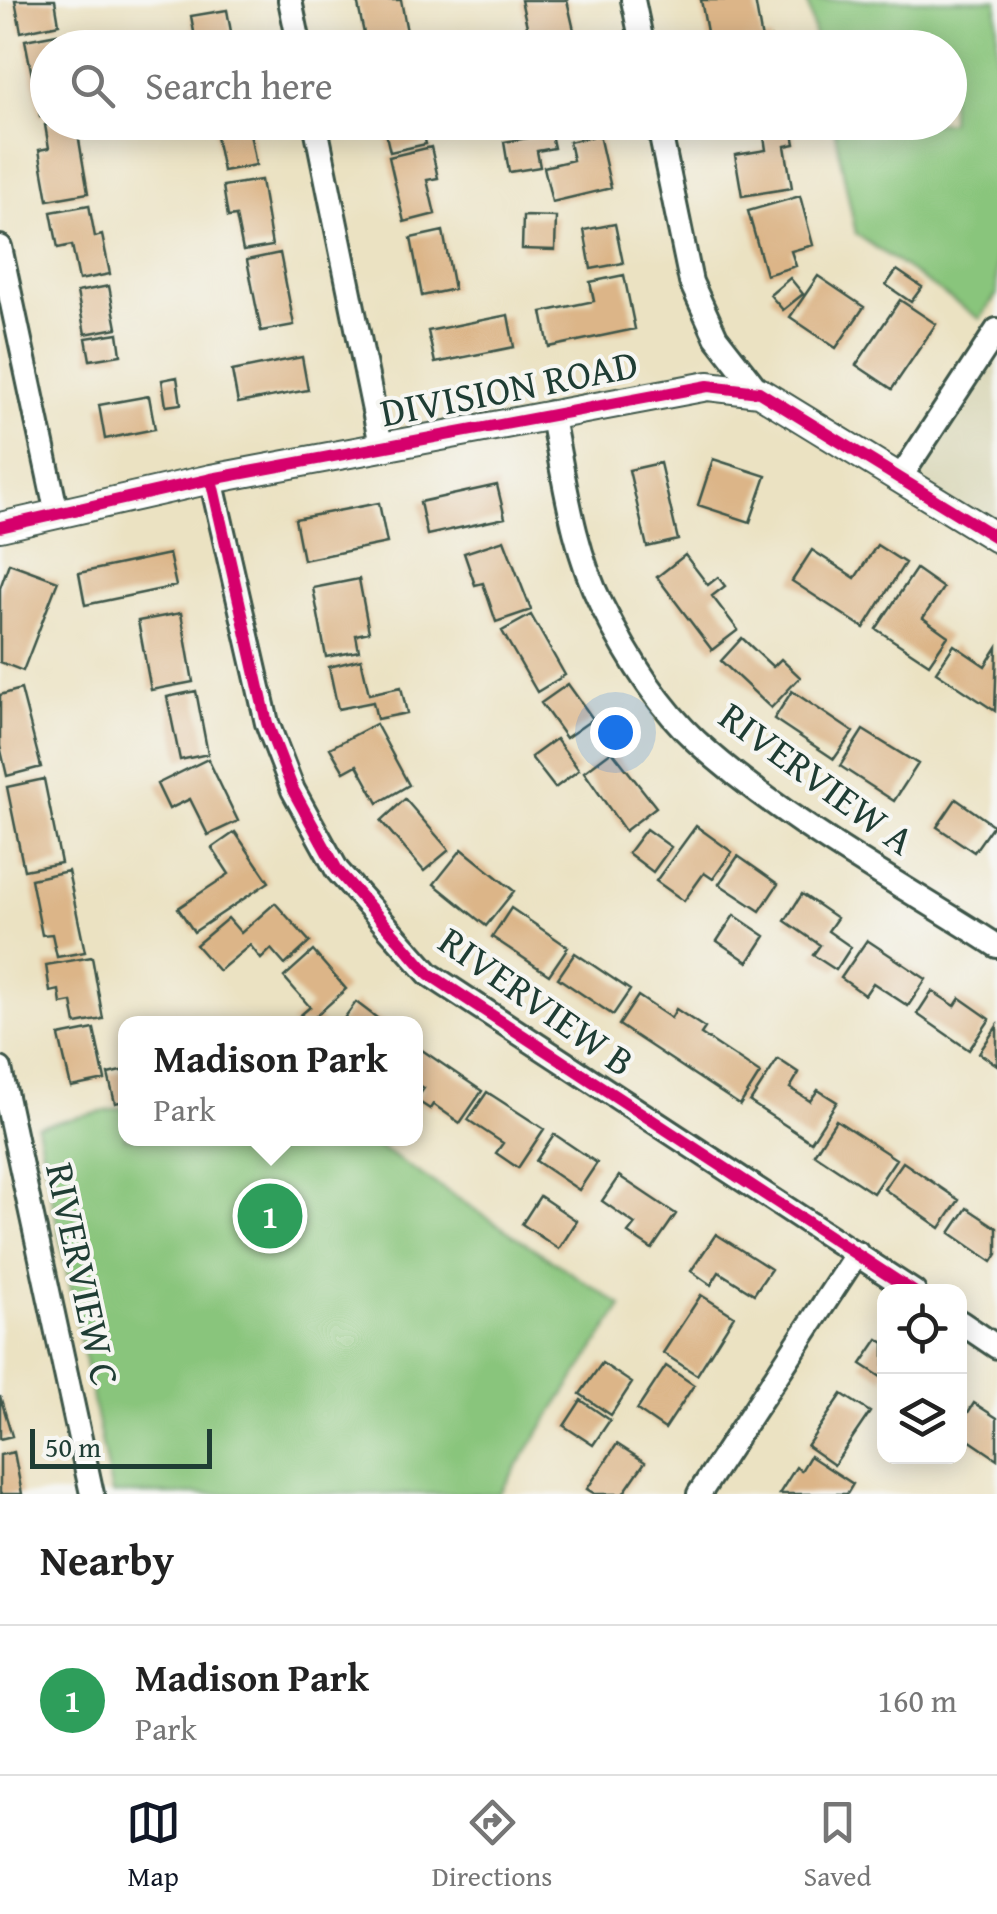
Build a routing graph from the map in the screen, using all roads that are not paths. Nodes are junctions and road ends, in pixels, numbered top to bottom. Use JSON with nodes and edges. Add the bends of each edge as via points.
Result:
{"nodes":[{"id":1,"x":290,"y":0,"type":"edge"},
{"id":2,"x":633,"y":0,"type":"edge"},
{"id":3,"x":296,"y":30,"type":"edge"},
{"id":4,"x":639,"y":30,"type":"edge"},
{"id":5,"x":319,"y":140,"type":"edge"},
{"id":6,"x":662,"y":140,"type":"edge"},
{"id":7,"x":0,"y":248,"type":"edge"},
{"id":8,"x":997,"y":330,"type":"edge"},
{"id":9,"x":759,"y":392,"type":"junction"},
{"id":10,"x":550,"y":413,"type":"junction"},
{"id":11,"x":381,"y":446,"type":"junction"},
{"id":12,"x":902,"y":475,"type":"junction"},
{"id":13,"x":211,"y":479,"type":"junction"},
{"id":14,"x":56,"y":514,"type":"junction"},
{"id":15,"x":0,"y":527,"type":"edge"},
{"id":16,"x":997,"y":538,"type":"edge"},
{"id":17,"x":997,"y":946,"type":"edge"},
{"id":18,"x":0,"y":1070,"type":"edge"},
{"id":19,"x":856,"y":1253,"type":"junction"},
{"id":20,"x":902,"y":1284,"type":"edge"},
{"id":21,"x":967,"y":1327,"type":"edge"},
{"id":22,"x":997,"y":1347,"type":"edge"},
{"id":23,"x":92,"y":1494,"type":"edge"},
{"id":24,"x":698,"y":1494,"type":"edge"}],
"edges":[{"from":1,"to":3,"type":"street"},
{"from":2,"to":4,"type":"street"},
{"from":5,"to":11,"type":"street"},
{"from":6,"to":9,"type":"street","via":[[690,282],[716,338]]},
{"from":7,"to":14,"type":"street"},
{"from":8,"to":12,"type":"street"},
{"from":9,"to":10,"type":"street","name":"DIVISION ROAD","via":[[708,386]]},
{"from":9,"to":12,"type":"street","name":"DIVISION ROAD"},
{"from":10,"to":11,"type":"street","name":"DIVISION ROAD"},
{"from":10,"to":17,"type":"street","name":"RIVERVIEW A","via":[[573,519],[600,601],[645,678],[694,739],[759,792]]},
{"from":11,"to":13,"type":"street","name":"DIVISION ROAD"},
{"from":12,"to":16,"type":"street","name":"DIVISION ROAD"},
{"from":13,"to":14,"type":"street","name":"DIVISION ROAD"},
{"from":13,"to":19,"type":"street","name":"RIVERVIEW B","via":[[268,723],[292,790],[337,870],[430,974]]},
{"from":14,"to":15,"type":"street","name":"DIVISION ROAD"},
{"from":18,"to":23,"type":"street","name":"RIVERVIEW C"},
{"from":19,"to":20,"type":"street","name":"RIVERVIEW B"},
{"from":19,"to":24,"type":"street"},
{"from":21,"to":22,"type":"street"}]}
